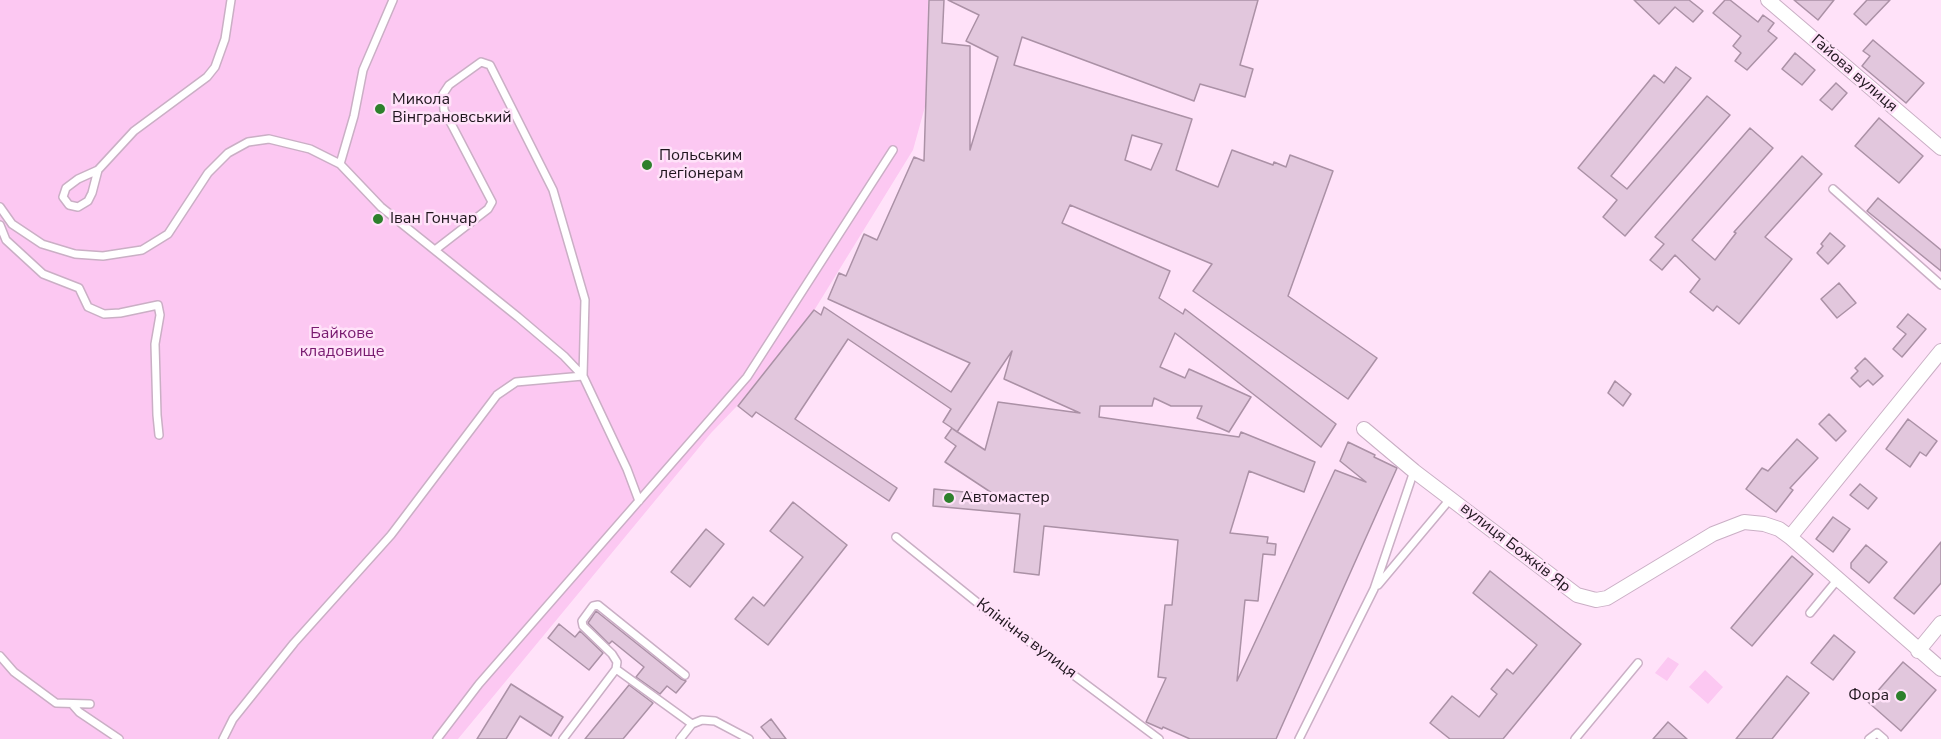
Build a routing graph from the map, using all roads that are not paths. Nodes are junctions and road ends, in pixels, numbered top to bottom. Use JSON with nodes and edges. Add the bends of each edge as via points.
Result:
{"nodes":[{"id":1,"x":231,"y":0,"type":"edge"},
{"id":2,"x":393,"y":0,"type":"edge"},
{"id":3,"x":1768,"y":0,"type":"edge"},
{"id":4,"x":1941,"y":148,"type":"edge"},
{"id":5,"x":893,"y":150,"type":"dead end"},
{"id":6,"x":340,"y":164,"type":"junction"},
{"id":7,"x":98,"y":170,"type":"junction"},
{"id":8,"x":1833,"y":189,"type":"dead end"},
{"id":9,"x":0,"y":207,"type":"edge"},
{"id":10,"x":0,"y":225,"type":"edge"},
{"id":11,"x":435,"y":250,"type":"junction"},
{"id":12,"x":1941,"y":285,"type":"edge"},
{"id":13,"x":1941,"y":351,"type":"edge"},
{"id":14,"x":583,"y":376,"type":"junction"},
{"id":15,"x":1364,"y":429,"type":"dead end"},
{"id":16,"x":159,"y":435,"type":"dead end"},
{"id":17,"x":1414,"y":471,"type":"junction"},
{"id":18,"x":1451,"y":498,"type":"junction"},
{"id":19,"x":639,"y":501,"type":"junction"},
{"id":20,"x":896,"y":537,"type":"dead end"},
{"id":21,"x":1790,"y":537,"type":"junction"},
{"id":22,"x":1838,"y":579,"type":"junction"},
{"id":23,"x":1374,"y":589,"type":"junction"},
{"id":24,"x":1810,"y":613,"type":"dead end"},
{"id":25,"x":1941,"y":623,"type":"edge"},
{"id":26,"x":1918,"y":651,"type":"junction"},
{"id":27,"x":0,"y":656,"type":"edge"},
{"id":28,"x":1638,"y":663,"type":"dead end"},
{"id":29,"x":616,"y":669,"type":"junction"},
{"id":30,"x":1941,"y":669,"type":"edge"},
{"id":31,"x":686,"y":675,"type":"dead end"},
{"id":32,"x":72,"y":704,"type":"junction"},
{"id":33,"x":90,"y":704,"type":"dead end"},
{"id":34,"x":692,"y":724,"type":"junction"},
{"id":35,"x":119,"y":739,"type":"edge"},
{"id":36,"x":223,"y":739,"type":"edge"},
{"id":37,"x":437,"y":739,"type":"edge"},
{"id":38,"x":563,"y":739,"type":"edge"},
{"id":39,"x":680,"y":739,"type":"edge"},
{"id":40,"x":749,"y":739,"type":"edge"},
{"id":41,"x":1159,"y":739,"type":"edge"},
{"id":42,"x":1299,"y":739,"type":"edge"},
{"id":43,"x":1575,"y":739,"type":"edge"},
{"id":44,"x":1869,"y":739,"type":"edge"},
{"id":45,"x":1884,"y":739,"type":"edge"}],
"edges":[{"from":1,"to":7,"type":"lane","via":[[216,67],[134,131]]},
{"from":2,"to":6,"type":"lane","via":[[363,70]]},
{"from":3,"to":4,"type":"street","name":"Гайова вулиця"},
{"from":5,"to":19,"type":"lane","via":[[747,377]]},
{"from":6,"to":9,"type":"lane","via":[[310,148],[269,139],[248,142],[228,153],[208,173],[168,234],[142,250],[103,256],[75,254],[42,244],[12,224]]},
{"from":6,"to":11,"type":"lane","via":[[381,207]]},
{"from":7,"to":7,"type":"lane","via":[[66,188],[63,197],[69,205],[78,207],[88,201]]},
{"from":8,"to":12,"type":"lane"},
{"from":9,"to":10,"type":"lane"},
{"from":10,"to":16,"type":"lane","via":[[6,240],[43,274],[80,288],[88,307],[104,314],[158,304],[155,344]]},
{"from":11,"to":14,"type":"lane","via":[[541,336]]},
{"from":11,"to":14,"type":"lane","via":[[492,202],[444,110],[443,94],[481,62],[490,65],[553,190],[585,300]]},
{"from":13,"to":21,"type":"street"},
{"from":14,"to":19,"type":"lane"},
{"from":14,"to":36,"type":"lane","via":[[516,382],[497,395],[391,535],[294,643],[233,719]]},
{"from":15,"to":17,"type":"street","name":"вулиця Божків Яр"},
{"from":17,"to":18,"type":"street","name":"вулиця Божків Яр"},
{"from":17,"to":23,"type":"lane"},
{"from":18,"to":21,"type":"street","name":"вулиця Божків Яр","via":[[1577,595],[1596,600],[1617,593],[1713,534],[1744,522],[1764,524]]},
{"from":18,"to":23,"type":"lane"},
{"from":19,"to":37,"type":"lane","via":[[479,684]]},
{"from":20,"to":41,"type":"lane","name":"Клінічна вулиця"},
{"from":21,"to":22,"type":"street","name":"вулиця Божків Яр"},
{"from":22,"to":24,"type":"lane"},
{"from":22,"to":26,"type":"street","name":"вулиця Божків Яр"},
{"from":23,"to":42,"type":"lane"},
{"from":25,"to":26,"type":"street"},
{"from":26,"to":30,"type":"street","name":"вулиця Божків Яр"},
{"from":27,"to":32,"type":"lane","via":[[14,672],[56,703]]},
{"from":28,"to":43,"type":"lane"},
{"from":29,"to":31,"type":"lane","via":[[612,654],[583,626],[582,621],[593,606],[598,605]]},
{"from":29,"to":34,"type":"lane"},
{"from":29,"to":38,"type":"lane"},
{"from":32,"to":33,"type":"lane"},
{"from":32,"to":35,"type":"lane"},
{"from":34,"to":39,"type":"lane"},
{"from":34,"to":40,"type":"lane","via":[[714,721]]},
{"from":44,"to":45,"type":"lane","via":[[1877,733]]}]}
